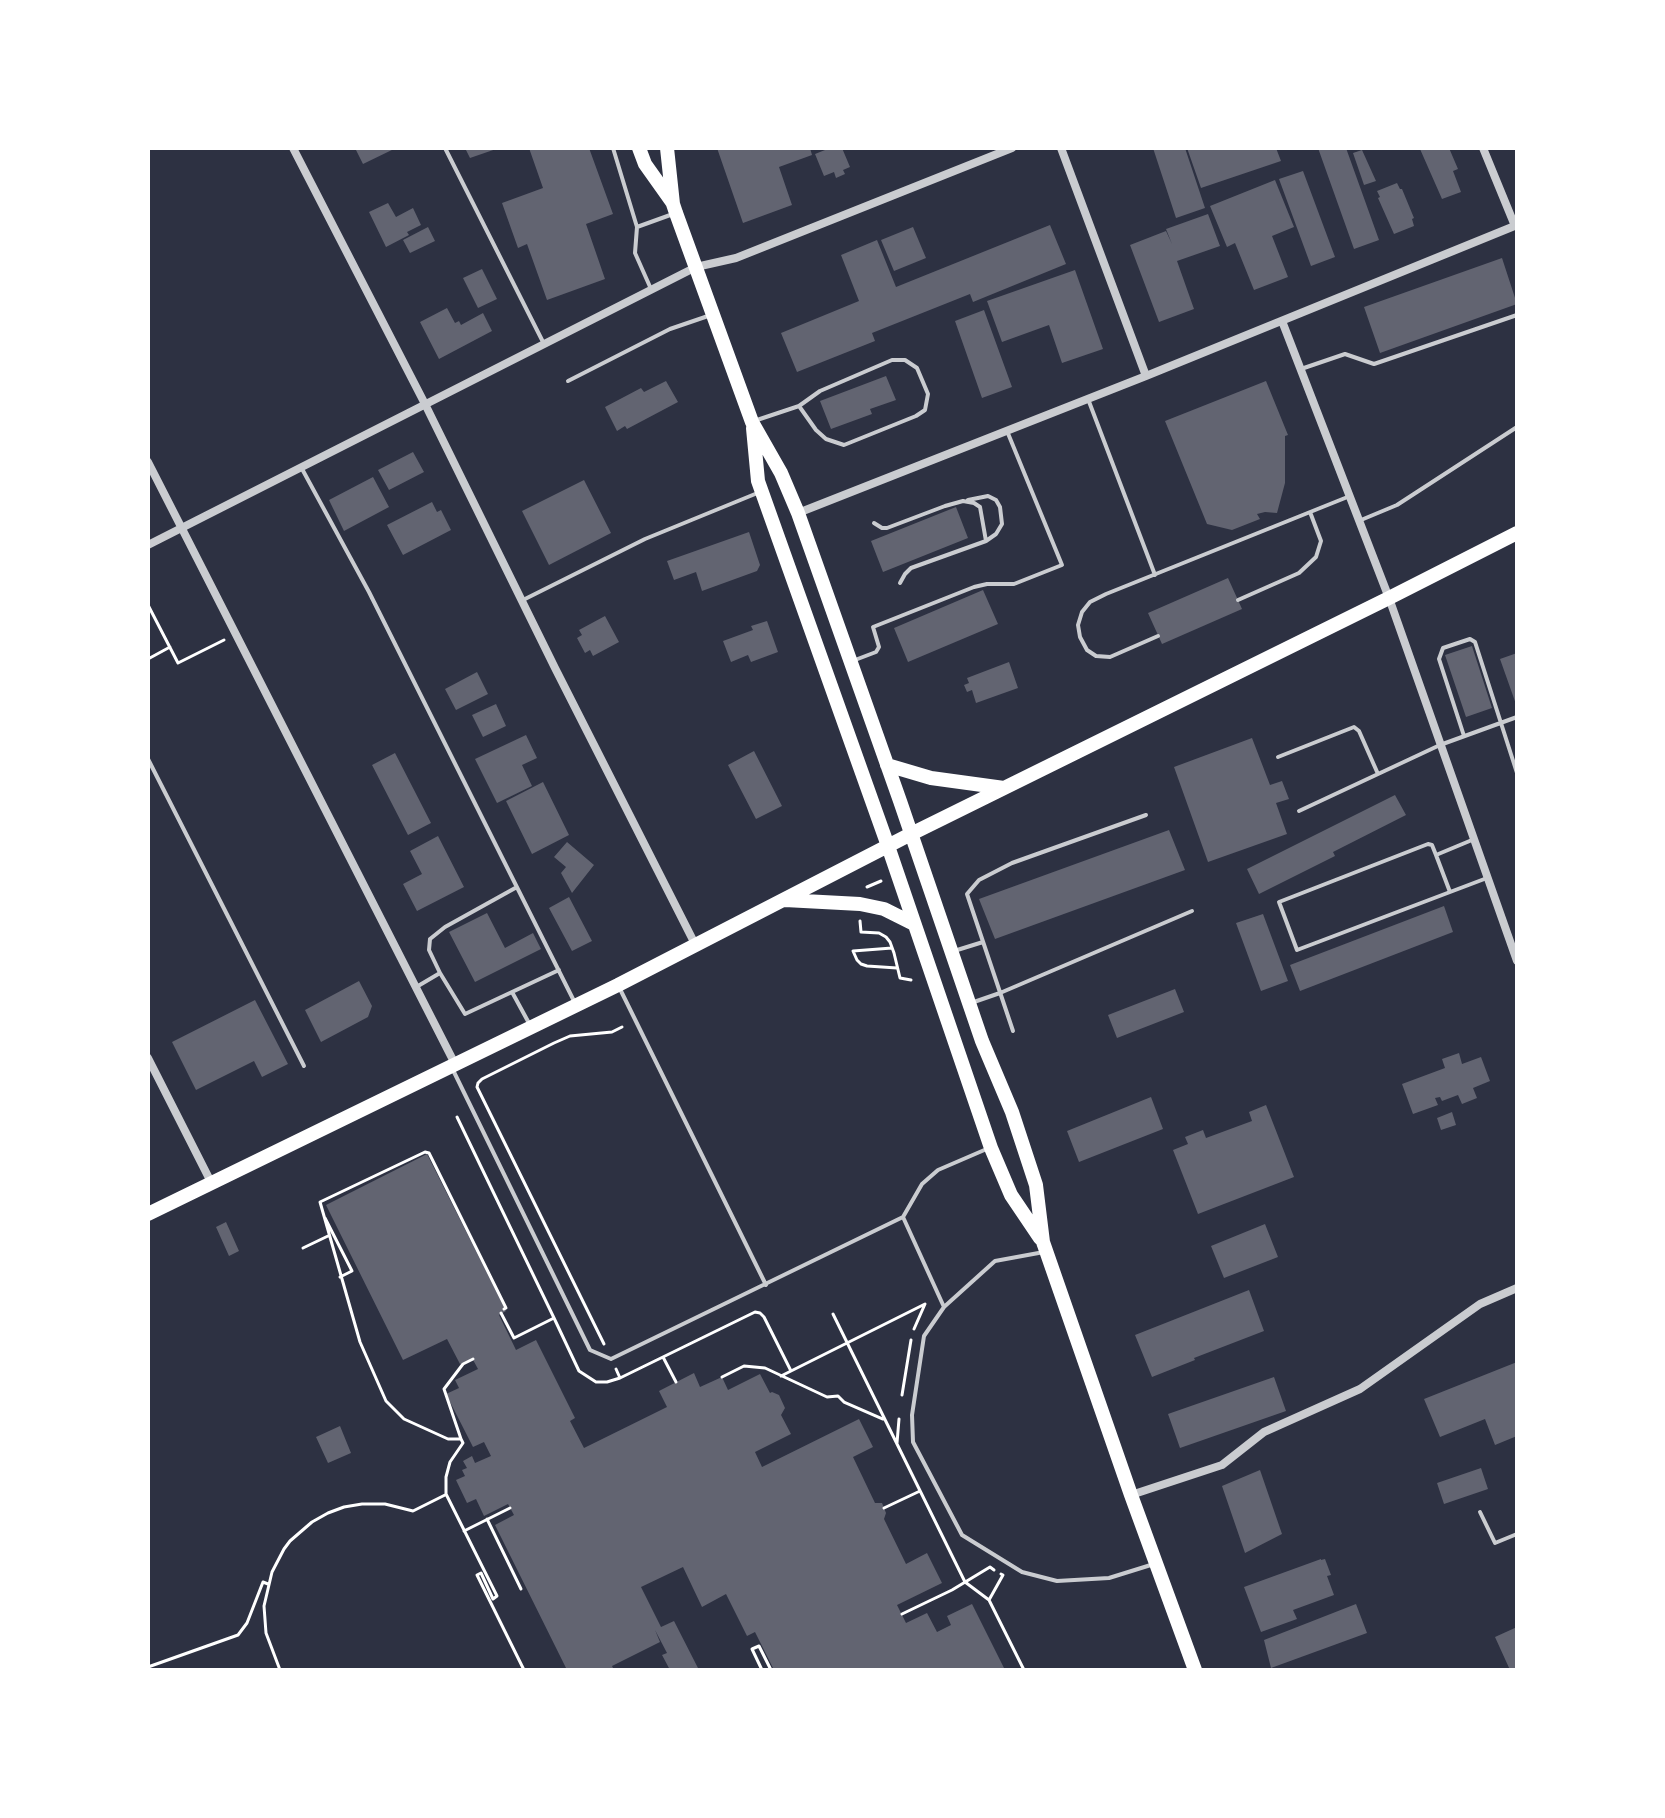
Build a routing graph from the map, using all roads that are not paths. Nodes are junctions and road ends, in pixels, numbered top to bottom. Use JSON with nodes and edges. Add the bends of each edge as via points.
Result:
{"nodes":[{"id":1,"x":293,"y":148,"type":"edge"},
{"id":2,"x":445,"y":148,"type":"edge"},
{"id":3,"x":613,"y":148,"type":"edge"},
{"id":4,"x":639,"y":148,"type":"edge"},
{"id":5,"x":667,"y":148,"type":"edge"},
{"id":6,"x":1012,"y":148,"type":"edge"},
{"id":7,"x":1061,"y":148,"type":"edge"},
{"id":8,"x":1483,"y":148,"type":"edge"},
{"id":9,"x":675,"y":208,"type":"junction"},
{"id":10,"x":1516,"y":226,"type":"edge"},
{"id":11,"x":637,"y":227,"type":"junction"},
{"id":12,"x":696,"y":267,"type":"junction"},
{"id":13,"x":651,"y":290,"type":"junction"},
{"id":14,"x":713,"y":315,"type":"junction"},
{"id":15,"x":1517,"y":315,"type":"edge"},
{"id":16,"x":1282,"y":321,"type":"junction"},
{"id":17,"x":545,"y":345,"type":"junction"},
{"id":18,"x":1301,"y":369,"type":"junction"},
{"id":19,"x":1146,"y":376,"type":"junction"},
{"id":20,"x":568,"y":381,"type":"dead end"},
{"id":21,"x":1088,"y":399,"type":"junction"},
{"id":22,"x":425,"y":404,"type":"junction"},
{"id":23,"x":799,"y":406,"type":"junction"},
{"id":24,"x":752,"y":422,"type":"junction"},
{"id":25,"x":1517,"y":427,"type":"edge"},
{"id":26,"x":1007,"y":431,"type":"junction"},
{"id":27,"x":148,"y":462,"type":"edge"},
{"id":28,"x":301,"y":467,"type":"junction"},
{"id":29,"x":762,"y":492,"type":"junction"},
{"id":30,"x":1350,"y":496,"type":"junction"},
{"id":31,"x":963,"y":501,"type":"junction"},
{"id":32,"x":1310,"y":512,"type":"junction"},
{"id":33,"x":798,"y":513,"type":"junction"},
{"id":34,"x":1359,"y":521,"type":"junction"},
{"id":35,"x":874,"y":523,"type":"dead end"},
{"id":36,"x":182,"y":528,"type":"junction"},
{"id":37,"x":1517,"y":533,"type":"edge"},
{"id":38,"x":986,"y":541,"type":"junction"},
{"id":39,"x":148,"y":545,"type":"edge"},
{"id":40,"x":1155,"y":575,"type":"junction"},
{"id":41,"x":900,"y":583,"type":"dead end"},
{"id":42,"x":1389,"y":598,"type":"junction"},
{"id":43,"x":1238,"y":600,"type":"dead end"},
{"id":44,"x":521,"y":601,"type":"junction"},
{"id":45,"x":1158,"y":636,"type":"dead end"},
{"id":46,"x":851,"y":661,"type":"junction"},
{"id":47,"x":1452,"y":676,"type":"dead end"},
{"id":48,"x":1445,"y":678,"type":"junction"},
{"id":49,"x":1461,"y":702,"type":"dead end"},
{"id":50,"x":1453,"y":704,"type":"junction"},
{"id":51,"x":1517,"y":717,"type":"edge"},
{"id":52,"x":1501,"y":723,"type":"junction"},
{"id":53,"x":1464,"y":736,"type":"junction"},
{"id":54,"x":1440,"y":745,"type":"junction"},
{"id":55,"x":1278,"y":757,"type":"dead end"},
{"id":56,"x":148,"y":759,"type":"edge"},
{"id":57,"x":887,"y":765,"type":"junction"},
{"id":58,"x":1517,"y":773,"type":"edge"},
{"id":59,"x":1378,"y":774,"type":"junction"},
{"id":60,"x":1005,"y":788,"type":"junction"},
{"id":61,"x":1299,"y":811,"type":"dead end"},
{"id":62,"x":1146,"y":815,"type":"dead end"},
{"id":63,"x":911,"y":834,"type":"junction"},
{"id":64,"x":1474,"y":839,"type":"junction"},
{"id":65,"x":888,"y":846,"type":"junction"},
{"id":66,"x":1436,"y":855,"type":"junction"},
{"id":67,"x":1488,"y":878,"type":"junction"},
{"id":68,"x":517,"y":887,"type":"junction"},
{"id":69,"x":1450,"y":892,"type":"junction"},
{"id":70,"x":785,"y":900,"type":"junction"},
{"id":71,"x":1192,"y":911,"type":"dead end"},
{"id":72,"x":914,"y":924,"type":"junction"},
{"id":73,"x":1517,"y":925,"type":"edge"},
{"id":74,"x":1506,"y":929,"type":"junction"},
{"id":75,"x":983,"y":942,"type":"junction"},
{"id":76,"x":696,"y":946,"type":"junction"},
{"id":77,"x":951,"y":952,"type":"junction"},
{"id":78,"x":1517,"y":961,"type":"edge"},
{"id":79,"x":559,"y":970,"type":"junction"},
{"id":80,"x":440,"y":973,"type":"junction"},
{"id":81,"x":618,"y":985,"type":"junction"},
{"id":82,"x":416,"y":987,"type":"junction"},
{"id":83,"x":512,"y":992,"type":"junction"},
{"id":84,"x":1000,"y":993,"type":"junction"},
{"id":85,"x":969,"y":1004,"type":"junction"},
{"id":86,"x":576,"y":1006,"type":"junction"},
{"id":87,"x":531,"y":1027,"type":"junction"},
{"id":88,"x":1013,"y":1031,"type":"dead end"},
{"id":89,"x":148,"y":1058,"type":"edge"},
{"id":90,"x":453,"y":1065,"type":"junction"},
{"id":91,"x":304,"y":1066,"type":"dead end"},
{"id":92,"x":991,"y":1148,"type":"junction"},
{"id":93,"x":212,"y":1184,"type":"junction"},
{"id":94,"x":148,"y":1214,"type":"edge"},
{"id":95,"x":903,"y":1217,"type":"junction"},
{"id":96,"x":1044,"y":1247,"type":"junction"},
{"id":97,"x":766,"y":1285,"type":"junction"},
{"id":98,"x":1517,"y":1288,"type":"edge"},
{"id":99,"x":944,"y":1307,"type":"junction"},
{"id":100,"x":1131,"y":1495,"type":"junction"},
{"id":101,"x":1480,"y":1512,"type":"dead end"},
{"id":102,"x":1517,"y":1534,"type":"edge"},
{"id":103,"x":1157,"y":1564,"type":"junction"},
{"id":104,"x":1195,"y":1670,"type":"edge"}],
"edges":[{"from":1,"to":22,"type":"street"},
{"from":2,"to":17,"type":"lane"},
{"from":3,"to":11,"type":"lane"},
{"from":4,"to":9,"type":"main road"},
{"from":5,"to":9,"type":"main road"},
{"from":6,"to":12,"type":"street","via":[[736,258]]},
{"from":7,"to":19,"type":"street"},
{"from":8,"to":10,"type":"street"},
{"from":9,"to":11,"type":"lane"},
{"from":9,"to":12,"type":"main road"},
{"from":10,"to":16,"type":"street"},
{"from":11,"to":13,"type":"lane","via":[[635,253]]},
{"from":12,"to":13,"type":"street"},
{"from":12,"to":14,"type":"main road"},
{"from":13,"to":17,"type":"street"},
{"from":14,"to":20,"type":"lane","via":[[670,329]]},
{"from":14,"to":24,"type":"main road"},
{"from":15,"to":18,"type":"lane","via":[[1374,364],[1345,354]]},
{"from":16,"to":18,"type":"street"},
{"from":16,"to":19,"type":"street"},
{"from":17,"to":22,"type":"street"},
{"from":18,"to":30,"type":"street"},
{"from":19,"to":21,"type":"street"},
{"from":21,"to":26,"type":"street"},
{"from":21,"to":40,"type":"lane"},
{"from":22,"to":28,"type":"street"},
{"from":22,"to":44,"type":"street"},
{"from":23,"to":23,"type":"lane","via":[[826,439],[844,445],[916,416],[925,410],[928,394],[917,368],[892,360],[820,391]]},
{"from":23,"to":24,"type":"lane"},
{"from":24,"to":29,"type":"main road"},
{"from":24,"to":33,"type":"main road"},
{"from":25,"to":34,"type":"lane","via":[[1397,505]]},
{"from":26,"to":33,"type":"street"},
{"from":26,"to":46,"type":"lane","via":[[1062,565],[1014,584],[974,587],[873,627],[876,652]]},
{"from":27,"to":36,"type":"street"},
{"from":28,"to":36,"type":"street"},
{"from":28,"to":68,"type":"lane"},
{"from":29,"to":44,"type":"lane","via":[[645,539]]},
{"from":29,"to":65,"type":"main road"},
{"from":30,"to":32,"type":"lane"},
{"from":30,"to":34,"type":"street"},
{"from":31,"to":35,"type":"lane","via":[[887,528]]},
{"from":31,"to":38,"type":"lane","via":[[980,507]]},
{"from":31,"to":38,"type":"lane","via":[[988,496],[996,500],[1002,524]]},
{"from":32,"to":40,"type":"lane"},
{"from":32,"to":43,"type":"lane","via":[[1321,541],[1316,557],[1299,573]]},
{"from":33,"to":46,"type":"main road"},
{"from":34,"to":42,"type":"street"},
{"from":36,"to":39,"type":"street"},
{"from":36,"to":82,"type":"street"},
{"from":37,"to":42,"type":"main road"},
{"from":38,"to":41,"type":"lane","via":[[911,568]]},
{"from":40,"to":45,"type":"lane","via":[[1090,602],[1078,625],[1087,650],[1096,656],[1110,657]]},
{"from":42,"to":54,"type":"street"},
{"from":42,"to":60,"type":"main road"},
{"from":44,"to":76,"type":"street"},
{"from":46,"to":57,"type":"main road"},
{"from":47,"to":48,"type":"lane"},
{"from":48,"to":50,"type":"lane"},
{"from":48,"to":52,"type":"lane","via":[[1439,659],[1443,648],[1475,642]]},
{"from":49,"to":50,"type":"lane"},
{"from":50,"to":53,"type":"lane"},
{"from":51,"to":52,"type":"lane"},
{"from":52,"to":53,"type":"lane"},
{"from":52,"to":58,"type":"lane"},
{"from":53,"to":54,"type":"lane"},
{"from":54,"to":59,"type":"lane"},
{"from":54,"to":64,"type":"street"},
{"from":55,"to":59,"type":"lane","via":[[1354,727]]},
{"from":56,"to":91,"type":"lane"},
{"from":57,"to":60,"type":"main road","via":[[931,778]]},
{"from":57,"to":63,"type":"main road"},
{"from":59,"to":61,"type":"lane"},
{"from":60,"to":63,"type":"main road"},
{"from":62,"to":75,"type":"lane","via":[[979,880],[967,894]]},
{"from":63,"to":65,"type":"main road"},
{"from":63,"to":77,"type":"main road"},
{"from":64,"to":66,"type":"lane"},
{"from":64,"to":67,"type":"street"},
{"from":65,"to":70,"type":"main road"},
{"from":65,"to":72,"type":"main road"},
{"from":66,"to":69,"type":"lane"},
{"from":66,"to":69,"type":"lane","via":[[1428,844],[1279,902],[1297,950]]},
{"from":67,"to":69,"type":"lane"},
{"from":67,"to":74,"type":"street"},
{"from":68,"to":79,"type":"lane"},
{"from":68,"to":80,"type":"lane","via":[[430,939],[429,950]]},
{"from":70,"to":72,"type":"main road","via":[[860,904]]},
{"from":70,"to":76,"type":"main road"},
{"from":71,"to":84,"type":"lane"},
{"from":72,"to":92,"type":"main road"},
{"from":73,"to":74,"type":"street"},
{"from":74,"to":78,"type":"street"},
{"from":75,"to":77,"type":"lane"},
{"from":75,"to":84,"type":"lane"},
{"from":76,"to":81,"type":"main road"},
{"from":77,"to":85,"type":"main road"},
{"from":79,"to":83,"type":"lane"},
{"from":79,"to":86,"type":"lane"},
{"from":80,"to":82,"type":"lane"},
{"from":80,"to":83,"type":"lane","via":[[465,1014]]},
{"from":81,"to":86,"type":"main road"},
{"from":81,"to":97,"type":"lane"},
{"from":82,"to":90,"type":"street"},
{"from":83,"to":87,"type":"lane"},
{"from":84,"to":85,"type":"lane"},
{"from":84,"to":88,"type":"lane"},
{"from":85,"to":96,"type":"main road","via":[[1036,1185]]},
{"from":86,"to":87,"type":"main road"},
{"from":87,"to":90,"type":"main road"},
{"from":89,"to":93,"type":"street"},
{"from":90,"to":93,"type":"main road"},
{"from":90,"to":97,"type":"lane","via":[[590,1350],[611,1359]]},
{"from":92,"to":95,"type":"lane","via":[[938,1170],[922,1184]]},
{"from":92,"to":96,"type":"main road","via":[[1011,1195]]},
{"from":93,"to":94,"type":"main road"},
{"from":95,"to":97,"type":"lane"},
{"from":95,"to":99,"type":"lane"},
{"from":96,"to":99,"type":"lane","via":[[995,1261]]},
{"from":96,"to":100,"type":"main road"},
{"from":98,"to":100,"type":"street","via":[[1480,1304],[1360,1389],[1264,1432],[1222,1465]]},
{"from":99,"to":103,"type":"lane","via":[[924,1336],[913,1442],[962,1535],[1022,1572],[1057,1581],[1109,1578]]},
{"from":100,"to":103,"type":"main road"},
{"from":101,"to":102,"type":"lane","via":[[1495,1543]]},
{"from":103,"to":104,"type":"main road"}]}
